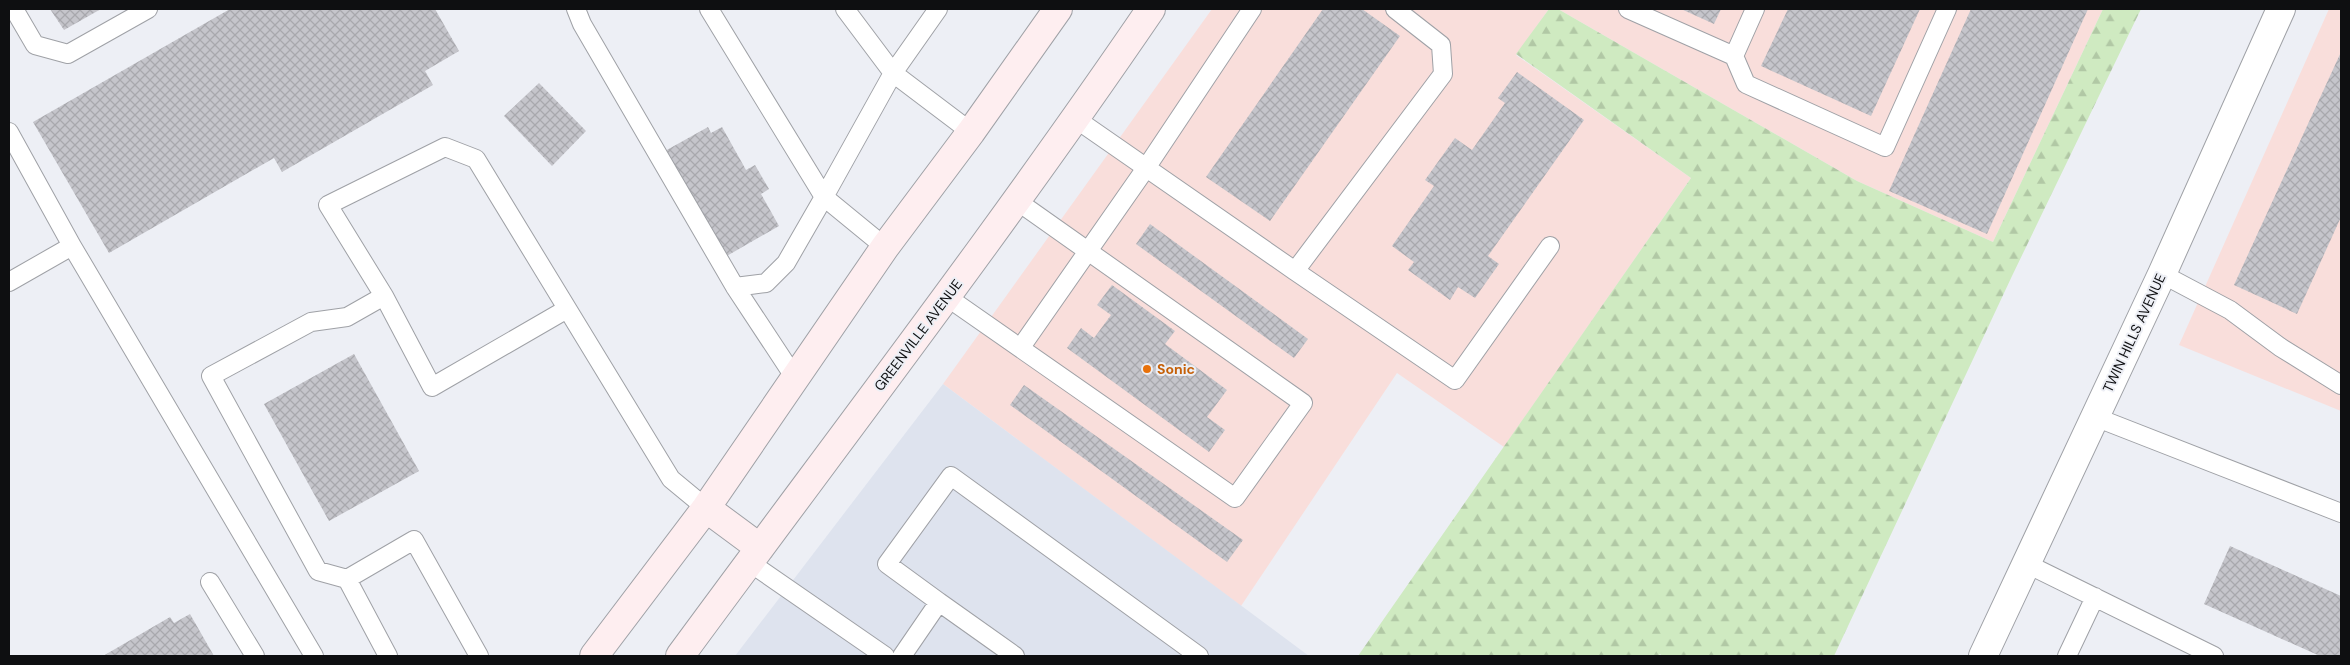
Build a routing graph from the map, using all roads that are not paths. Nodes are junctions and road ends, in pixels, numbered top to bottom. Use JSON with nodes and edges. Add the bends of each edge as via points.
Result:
{"nodes":[{"id":1,"x":14,"y":9,"type":"edge"},
{"id":2,"x":148,"y":9,"type":"edge"},
{"id":3,"x":576,"y":9,"type":"edge"},
{"id":4,"x":709,"y":9,"type":"edge"},
{"id":5,"x":845,"y":9,"type":"edge"},
{"id":6,"x":938,"y":9,"type":"edge"},
{"id":7,"x":1058,"y":9,"type":"edge"},
{"id":8,"x":1151,"y":9,"type":"edge"},
{"id":9,"x":1252,"y":9,"type":"edge"},
{"id":10,"x":1395,"y":9,"type":"edge"},
{"id":11,"x":1628,"y":9,"type":"edge"},
{"id":12,"x":1755,"y":9,"type":"edge"},
{"id":13,"x":1947,"y":9,"type":"edge"},
{"id":14,"x":2281,"y":9,"type":"edge"},
{"id":15,"x":1734,"y":56,"type":"junction"},
{"id":16,"x":893,"y":73,"type":"junction"},
{"id":17,"x":1076,"y":119,"type":"junction"},
{"id":18,"x":9,"y":132,"type":"edge"},
{"id":19,"x":971,"y":132,"type":"junction"},
{"id":20,"x":1146,"y":168,"type":"junction"},
{"id":21,"x":824,"y":197,"type":"junction"},
{"id":22,"x":1017,"y":200,"type":"junction"},
{"id":23,"x":72,"y":246,"type":"junction"},
{"id":24,"x":1550,"y":246,"type":"dead end"},
{"id":25,"x":885,"y":247,"type":"junction"},
{"id":26,"x":1089,"y":251,"type":"junction"},
{"id":27,"x":1295,"y":271,"type":"junction"},
{"id":28,"x":2162,"y":274,"type":"junction"},
{"id":29,"x":9,"y":282,"type":"edge"},
{"id":30,"x":735,"y":287,"type":"junction"},
{"id":31,"x":384,"y":296,"type":"junction"},
{"id":32,"x":947,"y":297,"type":"junction"},
{"id":33,"x":568,"y":309,"type":"junction"},
{"id":34,"x":1021,"y":347,"type":"junction"},
{"id":35,"x":795,"y":378,"type":"junction"},
{"id":36,"x":2341,"y":385,"type":"edge"},
{"id":37,"x":2095,"y":417,"type":"junction"},
{"id":38,"x":706,"y":508,"type":"junction"},
{"id":39,"x":2341,"y":513,"type":"edge"},
{"id":40,"x":754,"y":555,"type":"junction"},
{"id":41,"x":2027,"y":564,"type":"junction"},
{"id":42,"x":347,"y":578,"type":"junction"},
{"id":43,"x":210,"y":582,"type":"dead end"},
{"id":44,"x":2095,"y":597,"type":"junction"},
{"id":45,"x":939,"y":602,"type":"junction"},
{"id":46,"x":255,"y":656,"type":"edge"},
{"id":47,"x":314,"y":656,"type":"edge"},
{"id":48,"x":388,"y":656,"type":"edge"},
{"id":49,"x":479,"y":656,"type":"edge"},
{"id":50,"x":594,"y":656,"type":"edge"},
{"id":51,"x":680,"y":656,"type":"edge"},
{"id":52,"x":885,"y":656,"type":"edge"},
{"id":53,"x":902,"y":656,"type":"edge"},
{"id":54,"x":1015,"y":656,"type":"edge"},
{"id":55,"x":1199,"y":656,"type":"edge"},
{"id":56,"x":1983,"y":656,"type":"edge"},
{"id":57,"x":2067,"y":656,"type":"edge"},
{"id":58,"x":2214,"y":656,"type":"edge"}],
"edges":[{"from":1,"to":2,"type":"lane","via":[[35,45],[68,54]]},
{"from":3,"to":30,"type":"lane"},
{"from":4,"to":21,"type":"lane"},
{"from":5,"to":16,"type":"lane"},
{"from":6,"to":16,"type":"lane"},
{"from":7,"to":19,"type":"main road"},
{"from":8,"to":17,"type":"main road","name":"GREENVILLE AVENUE"},
{"from":9,"to":20,"type":"lane"},
{"from":10,"to":27,"type":"lane","via":[[1441,45],[1443,74]]},
{"from":11,"to":15,"type":"lane"},
{"from":12,"to":15,"type":"lane"},
{"from":13,"to":15,"type":"lane","via":[[1885,146],[1746,84]]},
{"from":14,"to":28,"type":"street","name":"TWIN HILLS AVENUE"},
{"from":16,"to":19,"type":"lane"},
{"from":16,"to":21,"type":"lane"},
{"from":17,"to":20,"type":"lane"},
{"from":17,"to":22,"type":"main road","name":"GREENVILLE AVENUE"},
{"from":18,"to":23,"type":"lane"},
{"from":19,"to":25,"type":"main road"},
{"from":20,"to":26,"type":"lane"},
{"from":20,"to":27,"type":"lane"},
{"from":21,"to":25,"type":"lane"},
{"from":21,"to":30,"type":"lane","via":[[786,263],[766,283]]},
{"from":22,"to":26,"type":"lane"},
{"from":22,"to":32,"type":"main road","name":"GREENVILLE AVENUE"},
{"from":23,"to":29,"type":"lane"},
{"from":23,"to":47,"type":"lane"},
{"from":24,"to":27,"type":"lane","via":[[1455,380]]},
{"from":25,"to":35,"type":"main road"},
{"from":26,"to":34,"type":"lane"},
{"from":26,"to":34,"type":"lane","via":[[1303,403],[1235,498]]},
{"from":28,"to":36,"type":"lane","via":[[2230,310],[2280,347]]},
{"from":28,"to":37,"type":"street","name":"TWIN HILLS AVENUE"},
{"from":30,"to":35,"type":"lane"},
{"from":31,"to":33,"type":"lane","via":[[432,387]]},
{"from":31,"to":33,"type":"lane","via":[[328,205],[445,147],[476,159]]},
{"from":31,"to":42,"type":"lane","via":[[347,317],[311,322],[211,376],[318,571]]},
{"from":32,"to":34,"type":"lane"},
{"from":32,"to":40,"type":"main road","name":"GREENVILLE AVENUE"},
{"from":33,"to":38,"type":"lane","via":[[671,479]]},
{"from":35,"to":38,"type":"main road"},
{"from":37,"to":39,"type":"lane"},
{"from":37,"to":41,"type":"street","name":"TWIN HILLS AVENUE"},
{"from":38,"to":40,"type":"main road"},
{"from":38,"to":50,"type":"main road"},
{"from":40,"to":51,"type":"main road","name":"GREENVILLE AVENUE"},
{"from":40,"to":52,"type":"lane"},
{"from":41,"to":44,"type":"lane"},
{"from":41,"to":56,"type":"street","name":"TWIN HILLS AVENUE"},
{"from":42,"to":48,"type":"lane"},
{"from":42,"to":49,"type":"lane","via":[[414,540]]},
{"from":43,"to":46,"type":"lane"},
{"from":44,"to":57,"type":"lane"},
{"from":44,"to":58,"type":"lane"},
{"from":45,"to":53,"type":"lane"},
{"from":45,"to":54,"type":"lane"},
{"from":45,"to":55,"type":"lane","via":[[886,564],[950,476]]}]}
